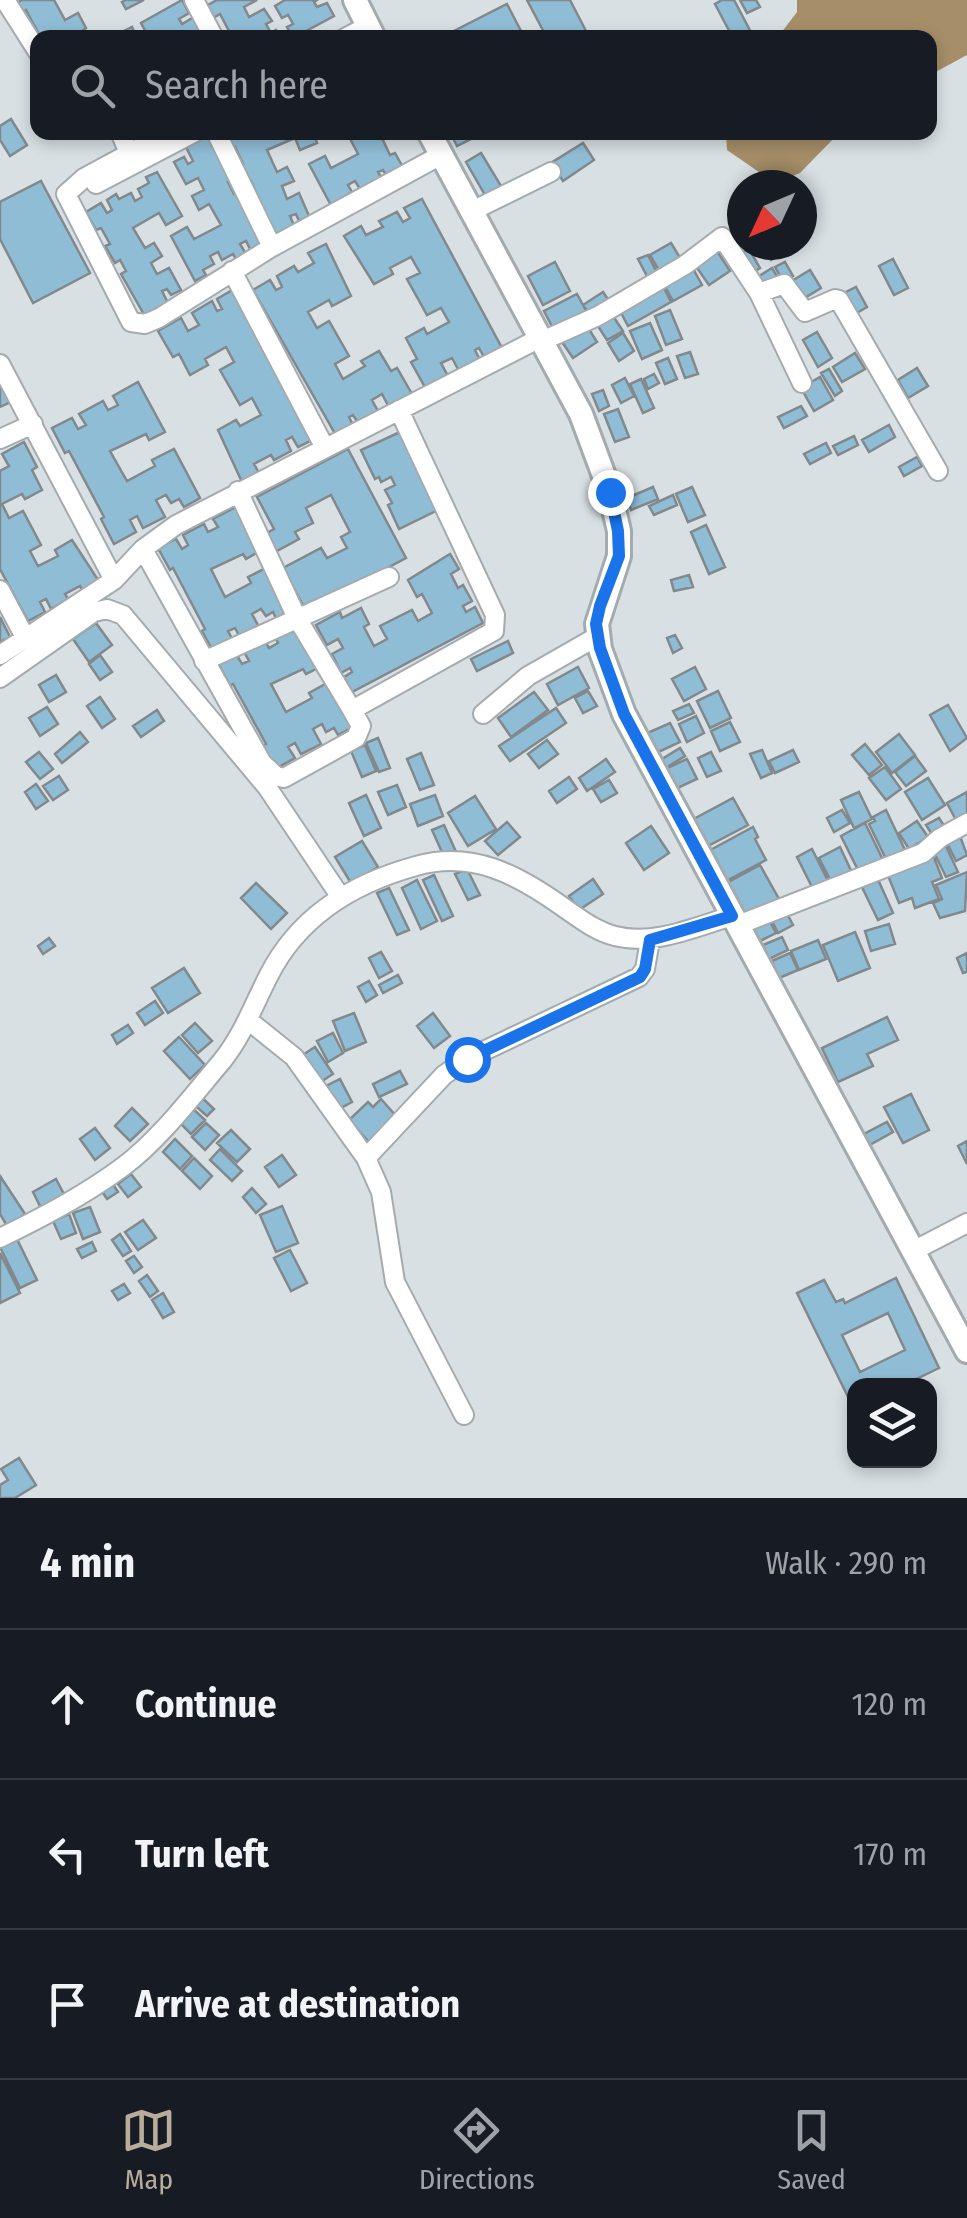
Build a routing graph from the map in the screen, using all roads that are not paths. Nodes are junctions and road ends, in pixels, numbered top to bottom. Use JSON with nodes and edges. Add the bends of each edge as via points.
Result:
{"nodes":[{"id":1,"x":6,"y":0,"type":"edge"},
{"id":2,"x":194,"y":0,"type":"edge"},
{"id":3,"x":355,"y":0,"type":"edge"},
{"id":4,"x":210,"y":30,"type":"edge"},
{"id":5,"x":370,"y":30,"type":"edge"},
{"id":6,"x":30,"y":39,"type":"edge"},
{"id":7,"x":124,"y":140,"type":"edge"},
{"id":8,"x":153,"y":140,"type":"edge"},
{"id":9,"x":180,"y":140,"type":"edge"},
{"id":10,"x":220,"y":140,"type":"edge"},
{"id":11,"x":434,"y":140,"type":"edge"},
{"id":12,"x":129,"y":152,"type":"junction"},
{"id":13,"x":441,"y":154,"type":"junction"},
{"id":14,"x":551,"y":172,"type":"dead end"},
{"id":15,"x":71,"y":189,"type":"junction"},
{"id":16,"x":470,"y":212,"type":"junction"},
{"id":17,"x":272,"y":248,"type":"junction"},
{"id":18,"x":232,"y":272,"type":"junction"},
{"id":19,"x":759,"y":294,"type":"junction"},
{"id":20,"x":541,"y":340,"type":"junction"},
{"id":21,"x":0,"y":364,"type":"edge"},
{"id":22,"x":802,"y":383,"type":"dead end"},
{"id":23,"x":399,"y":410,"type":"junction"},
{"id":24,"x":32,"y":424,"type":"junction"},
{"id":25,"x":0,"y":440,"type":"edge"},
{"id":26,"x":325,"y":448,"type":"junction"},
{"id":27,"x":938,"y":471,"type":"dead end"},
{"id":28,"x":238,"y":491,"type":"junction"},
{"id":29,"x":144,"y":549,"type":"junction"},
{"id":30,"x":389,"y":578,"type":"dead end"},
{"id":31,"x":114,"y":580,"type":"junction"},
{"id":32,"x":0,"y":590,"type":"edge"},
{"id":33,"x":297,"y":618,"type":"junction"},
{"id":34,"x":598,"y":636,"type":"junction"},
{"id":35,"x":26,"y":639,"type":"junction"},
{"id":36,"x":0,"y":655,"type":"edge"},
{"id":37,"x":204,"y":661,"type":"junction"},
{"id":38,"x":0,"y":678,"type":"edge"},
{"id":39,"x":352,"y":710,"type":"junction"},
{"id":40,"x":483,"y":714,"type":"dead end"},
{"id":41,"x":967,"y":823,"type":"edge"},
{"id":42,"x":340,"y":896,"type":"junction"},
{"id":43,"x":735,"y":921,"type":"junction"},
{"id":44,"x":650,"y":940,"type":"junction"},
{"id":45,"x":248,"y":1020,"type":"junction"},
{"id":46,"x":366,"y":1158,"type":"junction"},
{"id":47,"x":967,"y":1222,"type":"edge"},
{"id":48,"x":0,"y":1238,"type":"edge"},
{"id":49,"x":915,"y":1250,"type":"junction"},
{"id":50,"x":967,"y":1351,"type":"edge"},
{"id":51,"x":464,"y":1414,"type":"dead end"}],
"edges":[{"from":1,"to":6,"type":"street"},
{"from":2,"to":4,"type":"street"},
{"from":3,"to":5,"type":"street"},
{"from":7,"to":12,"type":"street"},
{"from":8,"to":12,"type":"street"},
{"from":9,"to":15,"type":"street","via":[[89,188]]},
{"from":10,"to":17,"type":"street"},
{"from":11,"to":13,"type":"street"},
{"from":12,"to":15,"type":"street"},
{"from":13,"to":16,"type":"street"},
{"from":13,"to":17,"type":"street"},
{"from":14,"to":16,"type":"street"},
{"from":15,"to":18,"type":"street","via":[[66,194],[131,322],[159,318]]},
{"from":16,"to":20,"type":"street"},
{"from":17,"to":18,"type":"street"},
{"from":18,"to":26,"type":"street"},
{"from":19,"to":20,"type":"street","via":[[722,237],[598,316]]},
{"from":19,"to":22,"type":"street"},
{"from":19,"to":27,"type":"street","via":[[784,284],[805,312],[838,300]]},
{"from":20,"to":23,"type":"street"},
{"from":20,"to":34,"type":"street","via":[[581,414],[618,531],[619,556],[600,606]]},
{"from":21,"to":24,"type":"street"},
{"from":23,"to":26,"type":"street"},
{"from":23,"to":39,"type":"street","via":[[495,616],[494,631]]},
{"from":24,"to":25,"type":"street"},
{"from":24,"to":31,"type":"street"},
{"from":26,"to":28,"type":"street"},
{"from":28,"to":29,"type":"street"},
{"from":28,"to":33,"type":"street"},
{"from":29,"to":31,"type":"street"},
{"from":29,"to":37,"type":"street"},
{"from":30,"to":33,"type":"street"},
{"from":31,"to":35,"type":"street"},
{"from":32,"to":35,"type":"street"},
{"from":33,"to":37,"type":"street"},
{"from":33,"to":39,"type":"street"},
{"from":34,"to":40,"type":"street","via":[[528,676]]},
{"from":34,"to":43,"type":"street","via":[[624,714]]},
{"from":35,"to":36,"type":"street"},
{"from":37,"to":39,"type":"street","via":[[276,776],[284,778],[356,738],[360,726]]},
{"from":38,"to":42,"type":"street","via":[[94,612],[123,615],[267,786]]},
{"from":41,"to":43,"type":"street","via":[[923,853]]},
{"from":42,"to":44,"type":"street","via":[[416,866],[469,861],[529,884],[593,928]]},
{"from":42,"to":45,"type":"street","via":[[286,946]]},
{"from":43,"to":44,"type":"street"},
{"from":43,"to":49,"type":"street"},
{"from":44,"to":46,"type":"street","via":[[640,977],[467,1059]]},
{"from":45,"to":46,"type":"street","via":[[294,1058]]},
{"from":45,"to":48,"type":"street","via":[[222,1060],[126,1164]]},
{"from":46,"to":51,"type":"street","via":[[381,1192],[395,1282]]},
{"from":47,"to":49,"type":"street"},
{"from":49,"to":50,"type":"street"}]}
